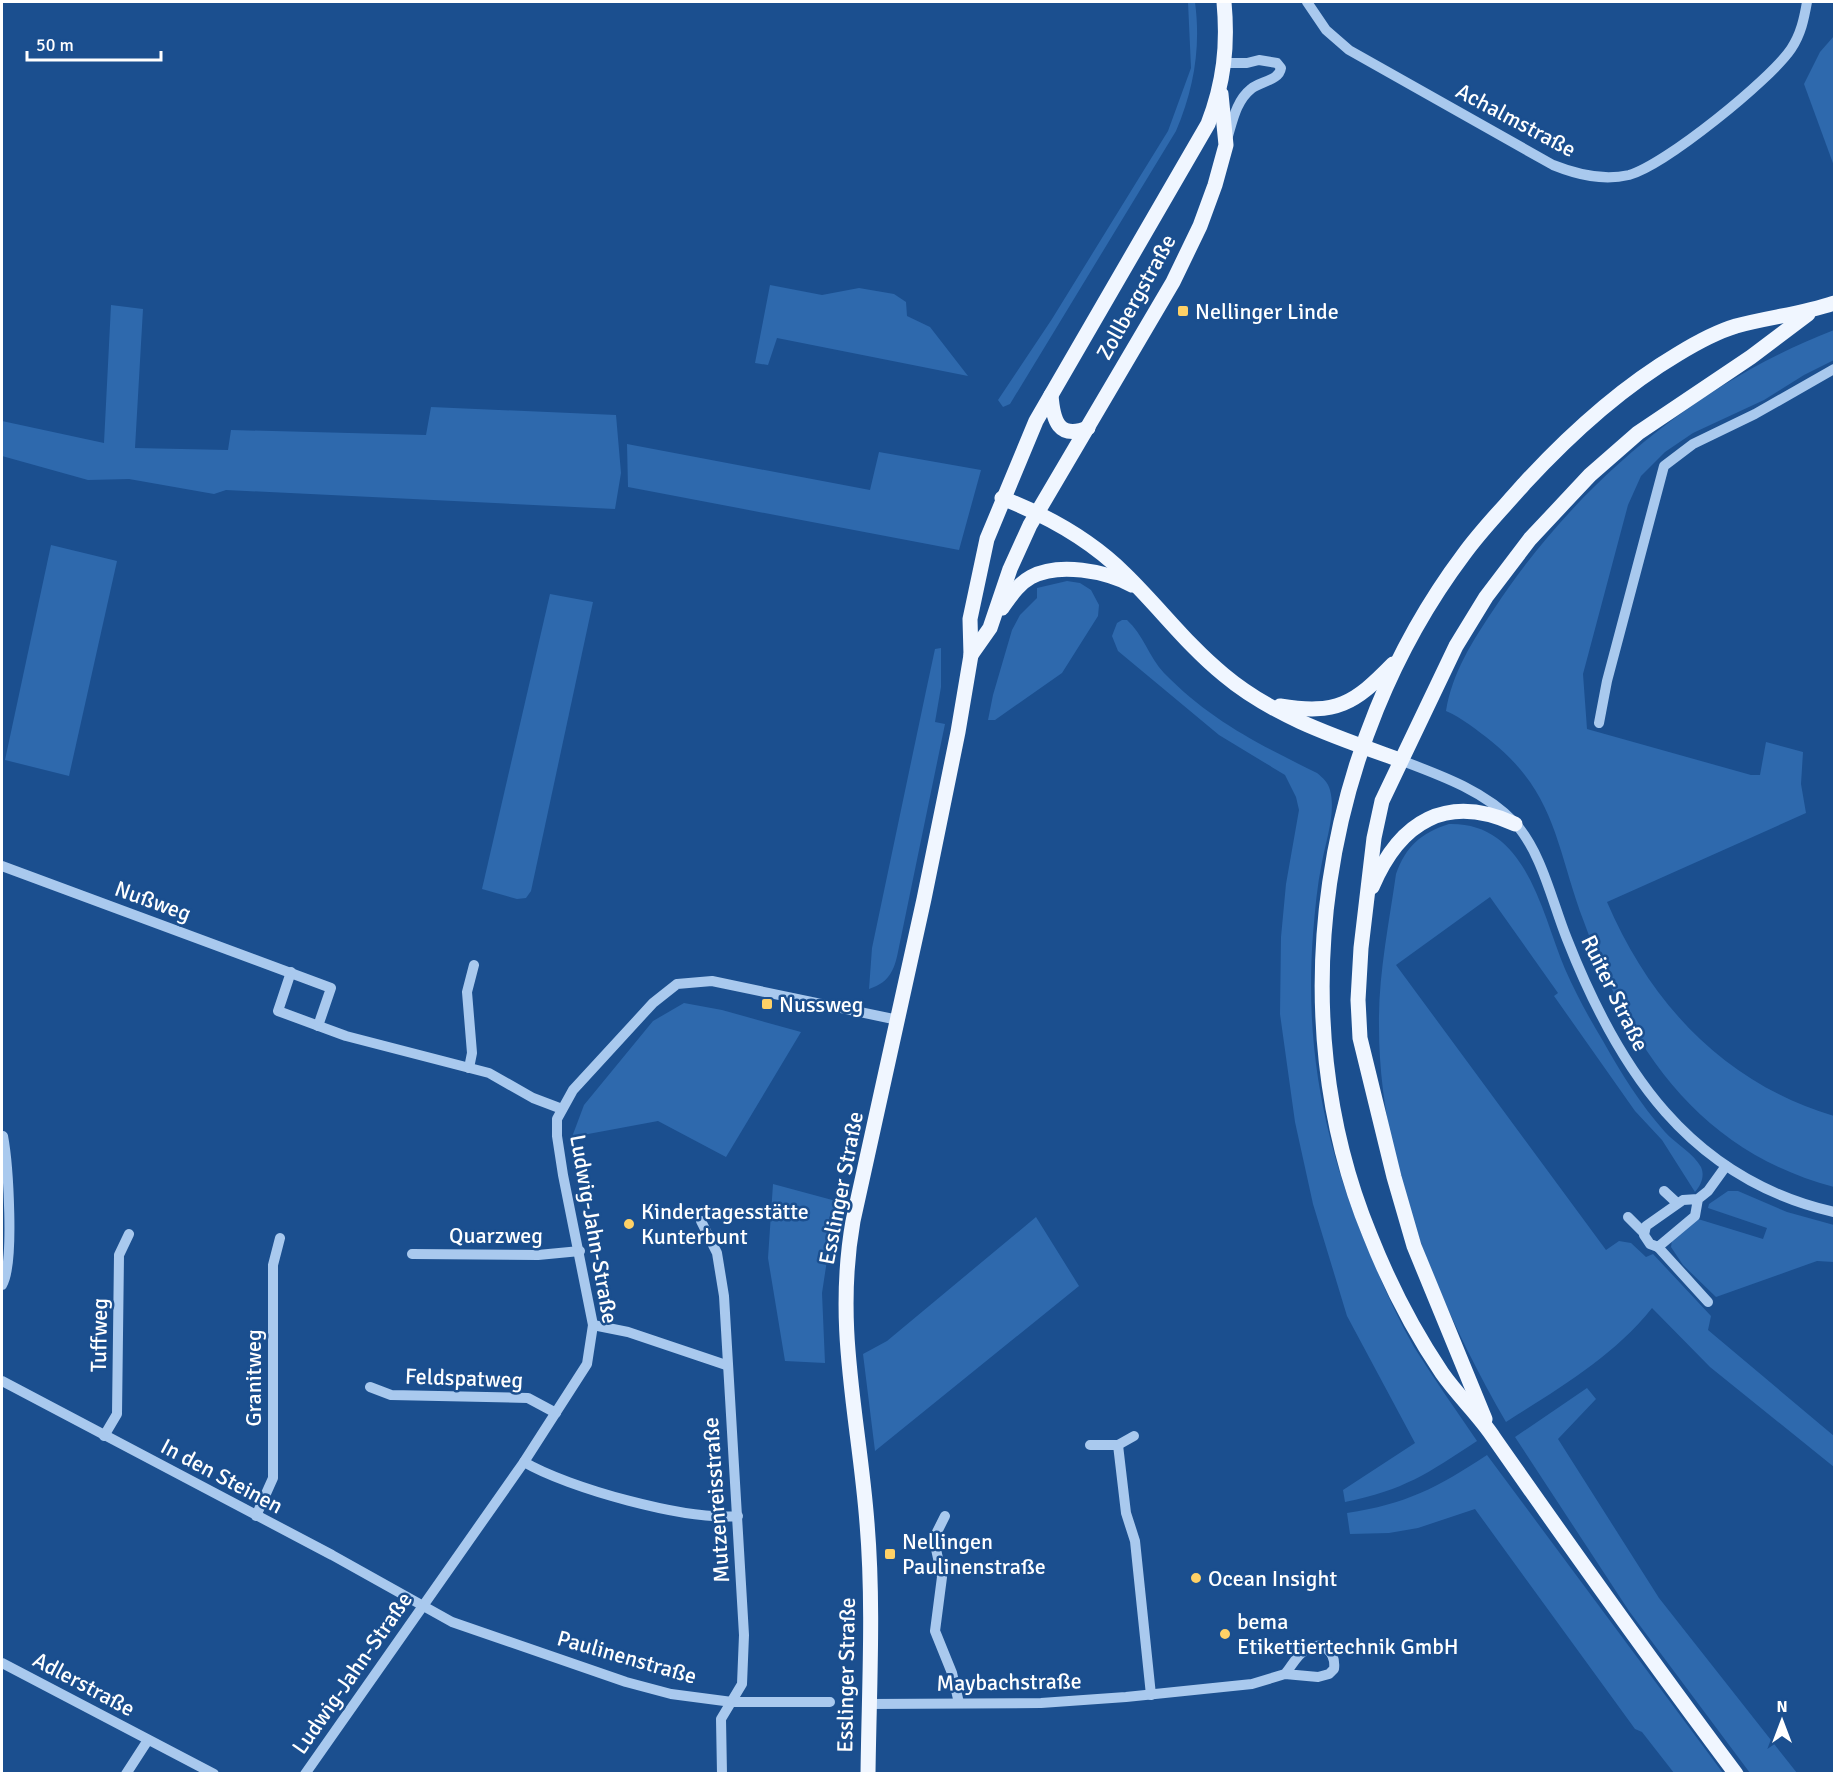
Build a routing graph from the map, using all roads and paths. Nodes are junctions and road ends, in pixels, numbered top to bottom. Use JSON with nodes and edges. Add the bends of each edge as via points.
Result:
{"nodes":[{"id":1,"x":1224,"y":2,"type":"edge"},
{"id":2,"x":1307,"y":2,"type":"edge"},
{"id":3,"x":1807,"y":2,"type":"edge"},
{"id":4,"x":1225,"y":63,"type":"junction"},
{"id":5,"x":1221,"y":88,"type":"junction"},
{"id":6,"x":1226,"y":145,"type":"junction"},
{"id":7,"x":1834,"y":303,"type":"edge"},
{"id":8,"x":1810,"y":312,"type":"junction"},
{"id":9,"x":1834,"y":369,"type":"edge"},
{"id":10,"x":1052,"y":394,"type":"junction"},
{"id":11,"x":1088,"y":428,"type":"junction"},
{"id":12,"x":1002,"y":498,"type":"junction"},
{"id":13,"x":1037,"y":512,"type":"junction"},
{"id":14,"x":1140,"y":589,"type":"junction"},
{"id":15,"x":996,"y":616,"type":"junction"},
{"id":16,"x":1403,"y":654,"type":"junction"},
{"id":17,"x":971,"y":655,"type":"junction"},
{"id":18,"x":1262,"y":702,"type":"junction"},
{"id":19,"x":1599,"y":723,"type":"dead end"},
{"id":20,"x":1364,"y":747,"type":"junction"},
{"id":21,"x":1400,"y":760,"type":"junction"},
{"id":22,"x":1515,"y":824,"type":"junction"},
{"id":23,"x":2,"y":866,"type":"edge"},
{"id":24,"x":1367,"y":901,"type":"junction"},
{"id":25,"x":474,"y":964,"type":"dead end"},
{"id":26,"x":291,"y":972,"type":"junction"},
{"id":27,"x":898,"y":1020,"type":"junction"},
{"id":28,"x":318,"y":1026,"type":"junction"},
{"id":29,"x":469,"y":1068,"type":"junction"},
{"id":30,"x":562,"y":1109,"type":"junction"},
{"id":31,"x":3,"y":1136,"type":"dead end"},
{"id":32,"x":1726,"y":1166,"type":"junction"},
{"id":33,"x":1664,"y":1191,"type":"dead end"},
{"id":34,"x":1698,"y":1199,"type":"junction"},
{"id":35,"x":1677,"y":1203,"type":"junction"},
{"id":36,"x":1834,"y":1212,"type":"edge"},
{"id":37,"x":1628,"y":1217,"type":"dead end"},
{"id":38,"x":701,"y":1221,"type":"dead end"},
{"id":39,"x":1643,"y":1232,"type":"junction"},
{"id":40,"x":129,"y":1234,"type":"dead end"},
{"id":41,"x":280,"y":1238,"type":"dead end"},
{"id":42,"x":1658,"y":1247,"type":"junction"},
{"id":43,"x":580,"y":1251,"type":"junction"},
{"id":44,"x":412,"y":1254,"type":"dead end"},
{"id":45,"x":2,"y":1285,"type":"edge"},
{"id":46,"x":1708,"y":1302,"type":"dead end"},
{"id":47,"x":593,"y":1325,"type":"junction"},
{"id":48,"x":726,"y":1365,"type":"junction"},
{"id":49,"x":2,"y":1381,"type":"edge"},
{"id":50,"x":370,"y":1387,"type":"dead end"},
{"id":51,"x":555,"y":1413,"type":"junction"},
{"id":52,"x":1491,"y":1432,"type":"junction"},
{"id":53,"x":104,"y":1436,"type":"junction"},
{"id":54,"x":1134,"y":1436,"type":"dead end"},
{"id":55,"x":1090,"y":1445,"type":"dead end"},
{"id":56,"x":1118,"y":1445,"type":"junction"},
{"id":57,"x":524,"y":1462,"type":"junction"},
{"id":58,"x":256,"y":1516,"type":"junction"},
{"id":59,"x":738,"y":1516,"type":"junction"},
{"id":60,"x":945,"y":1516,"type":"dead end"},
{"id":61,"x":422,"y":1607,"type":"junction"},
{"id":62,"x":2,"y":1663,"type":"edge"},
{"id":63,"x":1286,"y":1674,"type":"dead end"},
{"id":64,"x":1150,"y":1695,"type":"junction"},
{"id":65,"x":732,"y":1702,"type":"junction"},
{"id":66,"x":830,"y":1702,"type":"dead end"},
{"id":67,"x":959,"y":1703,"type":"junction"},
{"id":68,"x":868,"y":1704,"type":"junction"},
{"id":69,"x":148,"y":1740,"type":"junction"},
{"id":70,"x":126,"y":1773,"type":"edge"},
{"id":71,"x":214,"y":1773,"type":"edge"},
{"id":72,"x":305,"y":1773,"type":"edge"},
{"id":73,"x":722,"y":1773,"type":"edge"},
{"id":74,"x":868,"y":1773,"type":"edge"},
{"id":75,"x":1736,"y":1773,"type":"edge"}],
"edges":[{"from":1,"to":4,"type":"main road","name":"Zollbergstraße"},
{"from":2,"to":3,"type":"street","name":"Achalmstraße","via":[[1326,30],[1363,59],[1553,165],[1599,178],[1627,175],[1660,161],[1759,81],[1792,46]]},
{"from":4,"to":5,"type":"main road","name":"Zollbergstraße"},
{"from":4,"to":6,"type":"street","via":[[1267,60],[1281,68],[1275,77],[1251,89],[1243,98],[1235,111]]},
{"from":5,"to":6,"type":"main road","name":"Zollbergstraße"},
{"from":5,"to":10,"type":"main road","name":"Zollbergstraße","via":[[1197,146]]},
{"from":6,"to":11,"type":"main road","name":"Zollbergstraße","via":[[1189,251]]},
{"from":7,"to":8,"type":"main road"},
{"from":8,"to":16,"type":"main road","via":[[1715,334],[1653,370],[1589,419],[1468,548]]},
{"from":8,"to":21,"type":"main road","via":[[1638,433],[1557,509],[1516,556],[1477,612],[1447,662]]},
{"from":9,"to":19,"type":"street","via":[[1693,444],[1664,466]]},
{"from":10,"to":11,"type":"main road","via":[[1063,430],[1071,433]]},
{"from":10,"to":12,"type":"main road","name":"Zollbergstraße"},
{"from":11,"to":13,"type":"main road","name":"Zollbergstraße"},
{"from":12,"to":13,"type":"main road"},
{"from":12,"to":17,"type":"main road","name":"Esslinger Straße","via":[[979,570],[970,619]]},
{"from":13,"to":14,"type":"main road","via":[[1100,551]]},
{"from":13,"to":15,"type":"main road","name":"Esslinger Straße","via":[[1010,569]]},
{"from":14,"to":15,"type":"main road","via":[[1100,574],[1048,572],[1023,583]]},
{"from":14,"to":18,"type":"main road","via":[[1208,661]]},
{"from":15,"to":17,"type":"main road","name":"Esslinger Straße"},
{"from":16,"to":18,"type":"main road","via":[[1367,690],[1334,707],[1308,710]]},
{"from":16,"to":20,"type":"main road"},
{"from":17,"to":27,"type":"main road","name":"Esslinger Straße"},
{"from":18,"to":20,"type":"main road"},
{"from":20,"to":21,"type":"main road"},
{"from":20,"to":52,"type":"main road","via":[[1343,818],[1327,910],[1323,1021],[1332,1100],[1357,1200],[1383,1265],[1443,1374]]},
{"from":21,"to":22,"type":"street","name":"Ruiter Straße","via":[[1465,788]]},
{"from":21,"to":24,"type":"main road","via":[[1382,801]]},
{"from":22,"to":24,"type":"main road","via":[[1462,811],[1423,819],[1391,852]]},
{"from":22,"to":32,"type":"street","name":"Ruiter Straße","via":[[1534,853],[1581,975],[1622,1056],[1674,1123]]},
{"from":23,"to":26,"type":"street","name":"Nußweg"},
{"from":24,"to":52,"type":"main road","via":[[1358,1000],[1364,1057],[1414,1246]]},
{"from":25,"to":29,"type":"street","via":[[467,992],[472,1053]]},
{"from":26,"to":28,"type":"street","name":"Nußweg","via":[[331,988]]},
{"from":26,"to":28,"type":"street","via":[[278,1011]]},
{"from":27,"to":30,"type":"street","name":"Ludwig-Jahn-Straße","via":[[735,985],[681,983],[662,995],[619,1037],[573,1090]]},
{"from":27,"to":68,"type":"main road","name":"Esslinger Straße","via":[[853,1221],[845,1292],[846,1350],[869,1543]]},
{"from":28,"to":29,"type":"street"},
{"from":29,"to":30,"type":"street","via":[[489,1073]]},
{"from":30,"to":43,"type":"street","name":"Ludwig-Jahn-Straße","via":[[557,1119],[557,1136]]},
{"from":31,"to":45,"type":"street","via":[[7,1158],[8,1258]]},
{"from":32,"to":34,"type":"street"},
{"from":32,"to":36,"type":"street","name":"Ruiter Straße","via":[[1778,1194]]},
{"from":33,"to":35,"type":"street"},
{"from":34,"to":35,"type":"street"},
{"from":34,"to":42,"type":"street","via":[[1695,1216]]},
{"from":35,"to":39,"type":"street"},
{"from":37,"to":39,"type":"street"},
{"from":38,"to":48,"type":"street","name":"Mutzenreisstraße","via":[[720,1269]]},
{"from":39,"to":42,"type":"street","via":[[1650,1244]]},
{"from":40,"to":53,"type":"street","name":"Tuffweg","via":[[119,1256],[117,1414]]},
{"from":41,"to":58,"type":"street","name":"Granitweg","via":[[273,1265],[273,1478]]},
{"from":42,"to":46,"type":"street"},
{"from":43,"to":44,"type":"street","name":"Quarzweg","via":[[538,1256]]},
{"from":43,"to":47,"type":"street","name":"Ludwig-Jahn-Straße"},
{"from":47,"to":48,"type":"street","via":[[628,1332]]},
{"from":47,"to":51,"type":"street","name":"Ludwig-Jahn-Straße","via":[[586,1364]]},
{"from":48,"to":59,"type":"street","name":"Mutzenreisstraße"},
{"from":49,"to":53,"type":"street","name":"In den Steinen"},
{"from":50,"to":51,"type":"street","name":"Feldspatweg","via":[[391,1395],[528,1398]]},
{"from":51,"to":57,"type":"street","name":"Ludwig-Jahn-Straße"},
{"from":52,"to":75,"type":"main road","via":[[1642,1648]]},
{"from":53,"to":58,"type":"street","name":"In den Steinen"},
{"from":54,"to":56,"type":"street"},
{"from":55,"to":56,"type":"street"},
{"from":56,"to":64,"type":"street","via":[[1126,1513],[1135,1541]]},
{"from":57,"to":59,"type":"street","via":[[539,1471],[625,1499],[690,1514]]},
{"from":57,"to":61,"type":"street","name":"Ludwig-Jahn-Straße"},
{"from":58,"to":61,"type":"street","name":"In den Steinen"},
{"from":59,"to":65,"type":"street","name":"Mutzenreisstraße","via":[[744,1654],[742,1684]]},
{"from":60,"to":67,"type":"street","via":[[936,1534],[942,1577],[935,1636],[952,1673]]},
{"from":61,"to":65,"type":"street","name":"Paulinenstraße","via":[[452,1622],[627,1682],[671,1694]]},
{"from":61,"to":72,"type":"street","name":"Ludwig-Jahn-Straße"},
{"from":62,"to":69,"type":"street","name":"Adlerstraße"},
{"from":63,"to":64,"type":"street","name":"Maybachstraße","via":[[1252,1684]]},
{"from":64,"to":67,"type":"street","name":"Maybachstraße","via":[[1041,1703]]},
{"from":65,"to":66,"type":"street","name":"Paulinenstraße"},
{"from":65,"to":73,"type":"street","name":"Mutzenreisstraße","via":[[721,1719]]},
{"from":67,"to":68,"type":"street","name":"Maybachstraße"},
{"from":68,"to":74,"type":"main road","name":"Esslinger Straße"},
{"from":69,"to":70,"type":"street","name":"Adlerstraße"},
{"from":69,"to":71,"type":"street","name":"Adlerstraße"}]}
